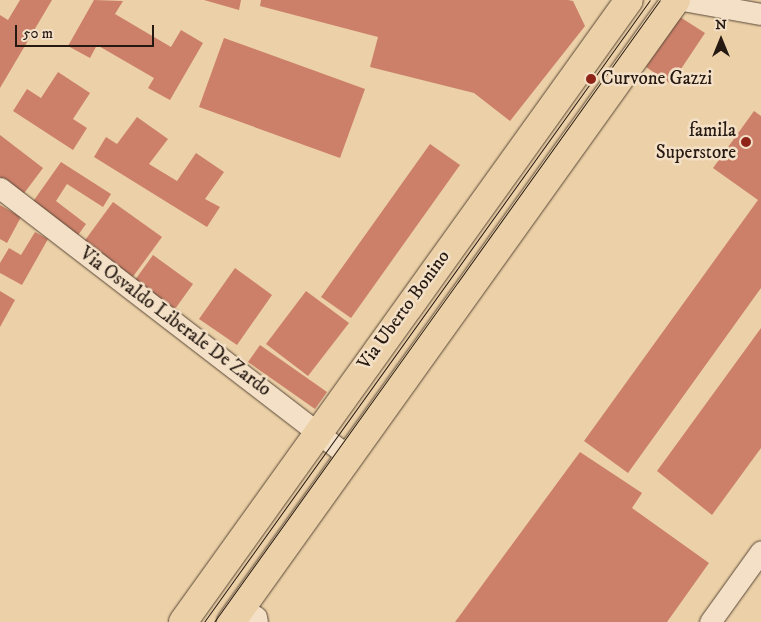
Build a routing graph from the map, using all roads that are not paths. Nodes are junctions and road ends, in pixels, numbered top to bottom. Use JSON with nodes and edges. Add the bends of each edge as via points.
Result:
{"nodes":[{"id":1,"x":629,"y":0,"type":"edge"},
{"id":2,"x":676,"y":0,"type":"edge"},
{"id":3,"x":683,"y":0,"type":"edge"},
{"id":4,"x":761,"y":14,"type":"edge"},
{"id":5,"x":0,"y":188,"type":"edge"},
{"id":6,"x":317,"y":432,"type":"junction"},
{"id":7,"x":349,"y":457,"type":"junction"},
{"id":8,"x":761,"y":551,"type":"edge"},
{"id":9,"x":243,"y":617,"type":"edge"},
{"id":10,"x":183,"y":622,"type":"edge"},
{"id":11,"x":710,"y":622,"type":"edge"}],
"edges":[{"from":1,"to":6,"type":"main road","name":"Via Uberto Bonino"},
{"from":2,"to":7,"type":"main road"},
{"from":3,"to":4,"type":"street"},
{"from":5,"to":6,"type":"street","name":"Via Osvaldo Liberale De Zardo"},
{"from":6,"to":7,"type":"street","name":"Via Osvaldo Liberale De Zardo"},
{"from":6,"to":10,"type":"main road","name":"Via Uberto Bonino"},
{"from":7,"to":9,"type":"main road"},
{"from":8,"to":11,"type":"street"}]}
